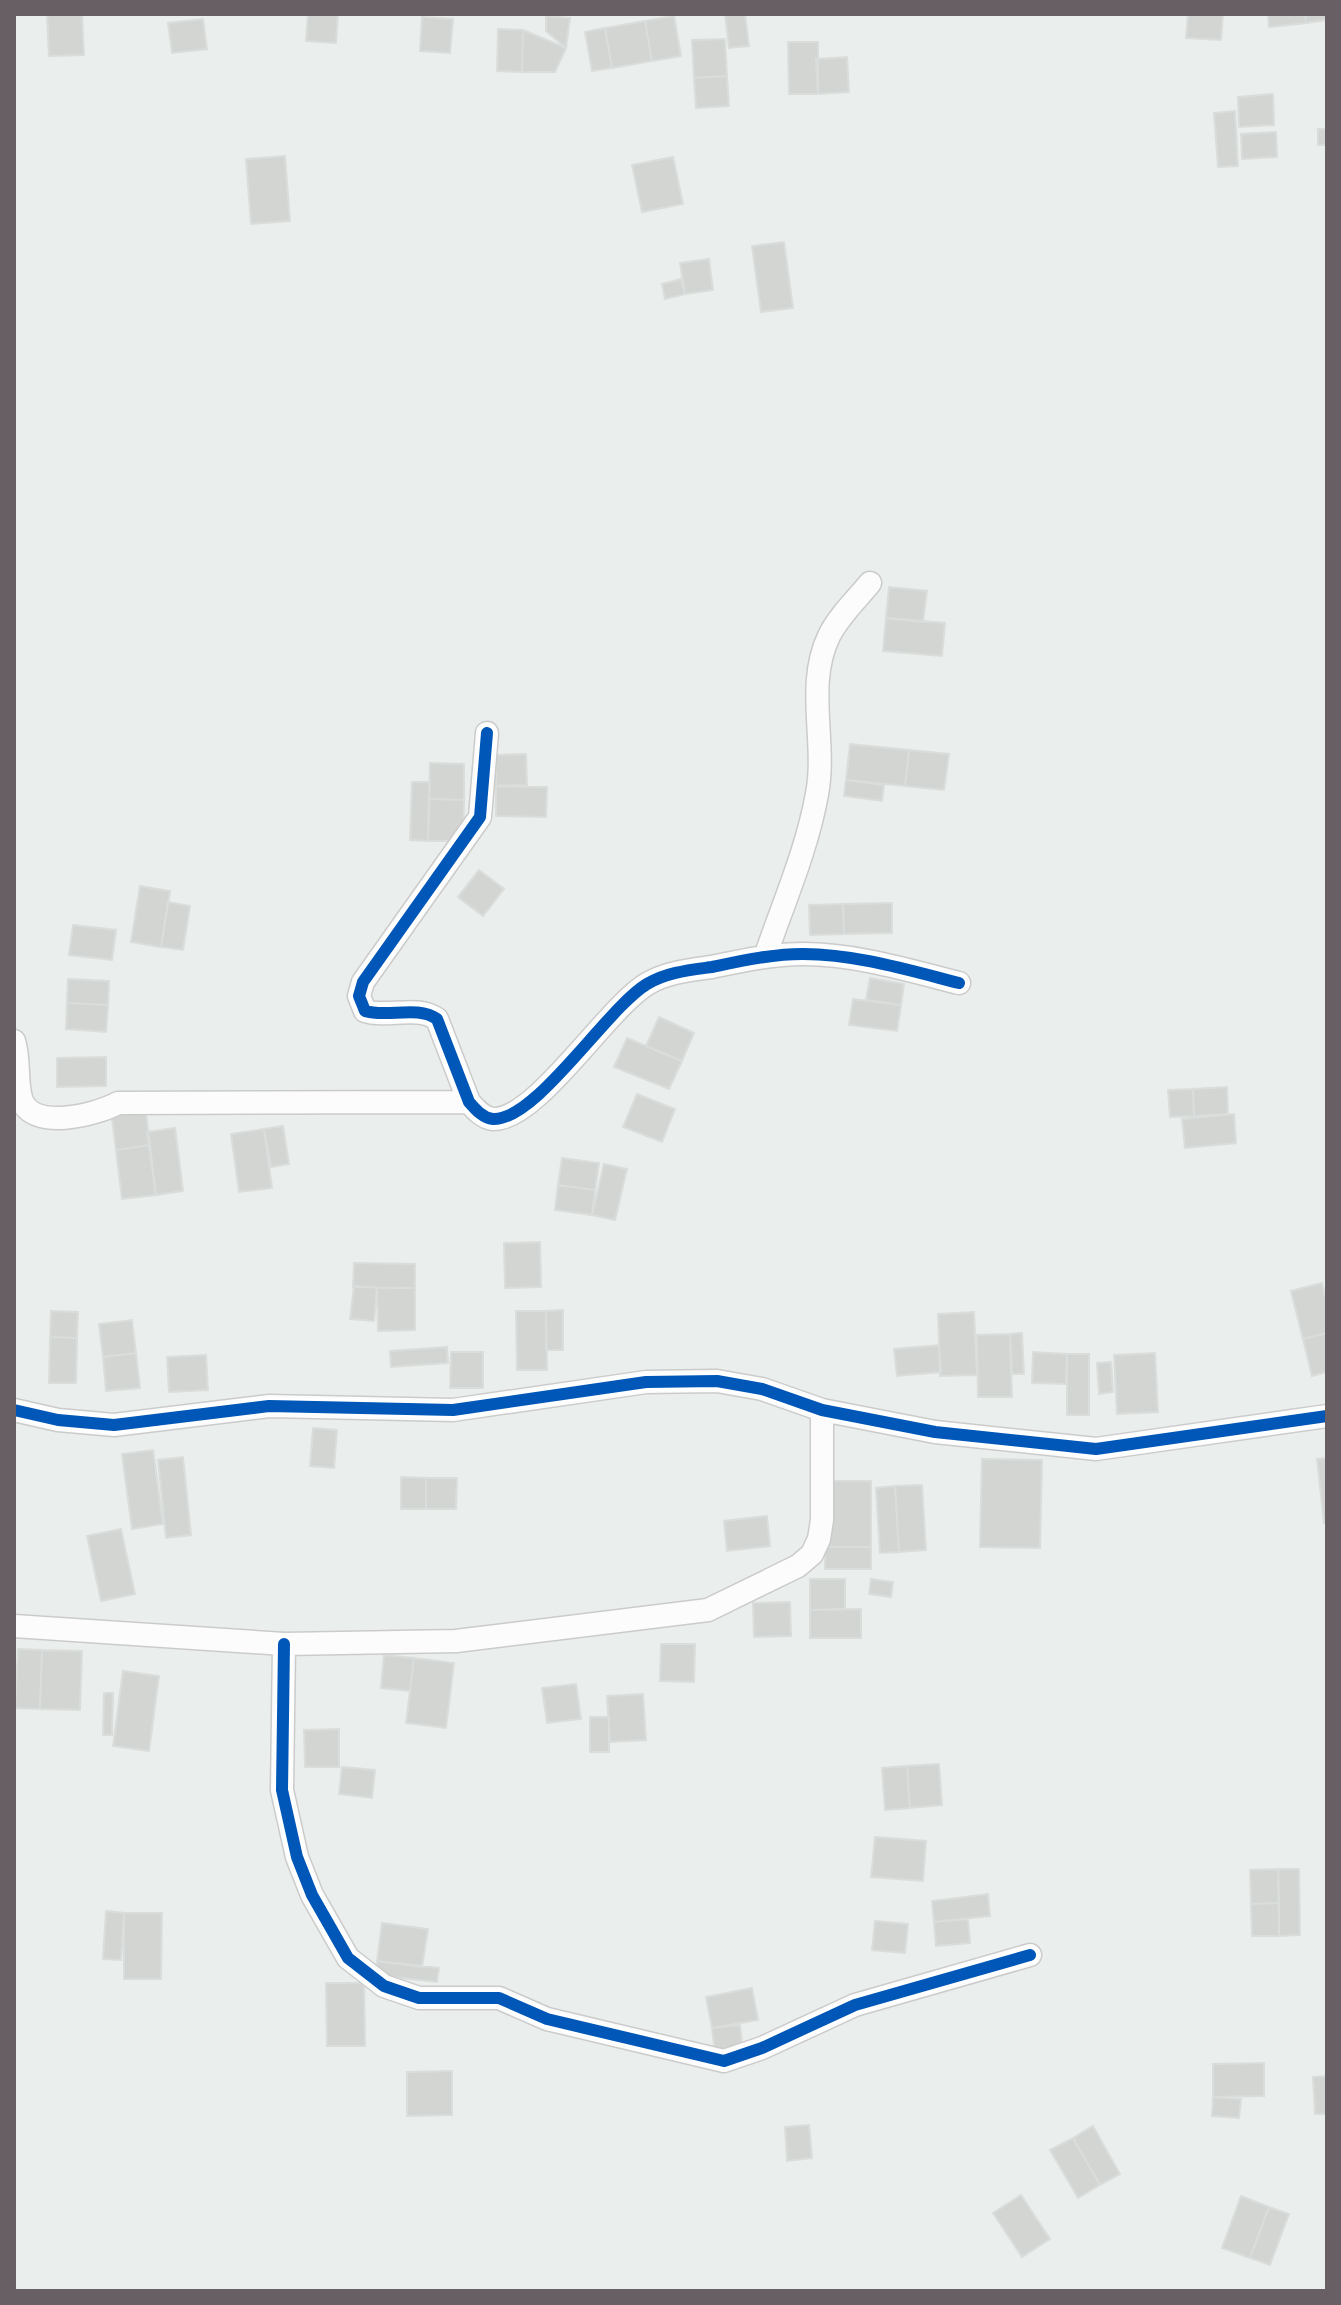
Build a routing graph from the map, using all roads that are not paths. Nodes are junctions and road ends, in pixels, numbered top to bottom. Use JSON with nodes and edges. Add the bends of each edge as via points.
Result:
{"nodes":[{"id":1,"x":870,"y":583,"type":"dead end"},
{"id":2,"x":487,"y":733,"type":"dead end"},
{"id":3,"x":765,"y":957,"type":"junction"},
{"id":4,"x":959,"y":983,"type":"dead end"},
{"id":5,"x":14,"y":1041,"type":"edge"},
{"id":6,"x":469,"y":1102,"type":"junction"},
{"id":7,"x":14,"y":1410,"type":"edge"},
{"id":8,"x":822,"y":1410,"type":"junction"},
{"id":9,"x":1327,"y":1416,"type":"edge"},
{"id":10,"x":14,"y":1626,"type":"edge"},
{"id":11,"x":284,"y":1644,"type":"junction"},
{"id":12,"x":1030,"y":1955,"type":"dead end"}],
"edges":[{"from":1,"to":3,"type":"street","via":[[839,620],[821,657],[818,792]]},
{"from":2,"to":6,"type":"street","via":[[480,817],[363,982],[359,996],[365,1011],[373,1014],[419,1013],[437,1019]]},
{"from":3,"to":4,"type":"street","via":[[832,956]]},
{"from":3,"to":6,"type":"street","via":[[666,975],[646,985],[517,1112],[491,1119]]},
{"from":5,"to":6,"type":"street","via":[[21,1099],[36,1116],[95,1115],[118,1103]]},
{"from":7,"to":8,"type":"street","via":[[114,1425],[269,1406],[453,1410],[685,1380],[762,1389]]},
{"from":8,"to":9,"type":"street","via":[[935,1432],[1096,1449]]},
{"from":8,"to":11,"type":"street","via":[[822,1520],[812,1554],[723,1604],[689,1615],[456,1641]]},
{"from":10,"to":11,"type":"street"},
{"from":11,"to":12,"type":"street","via":[[282,1790],[297,1857],[348,1958],[384,1986],[419,1998],[499,1998],[547,2019],[724,2061],[855,2005]]}]}
